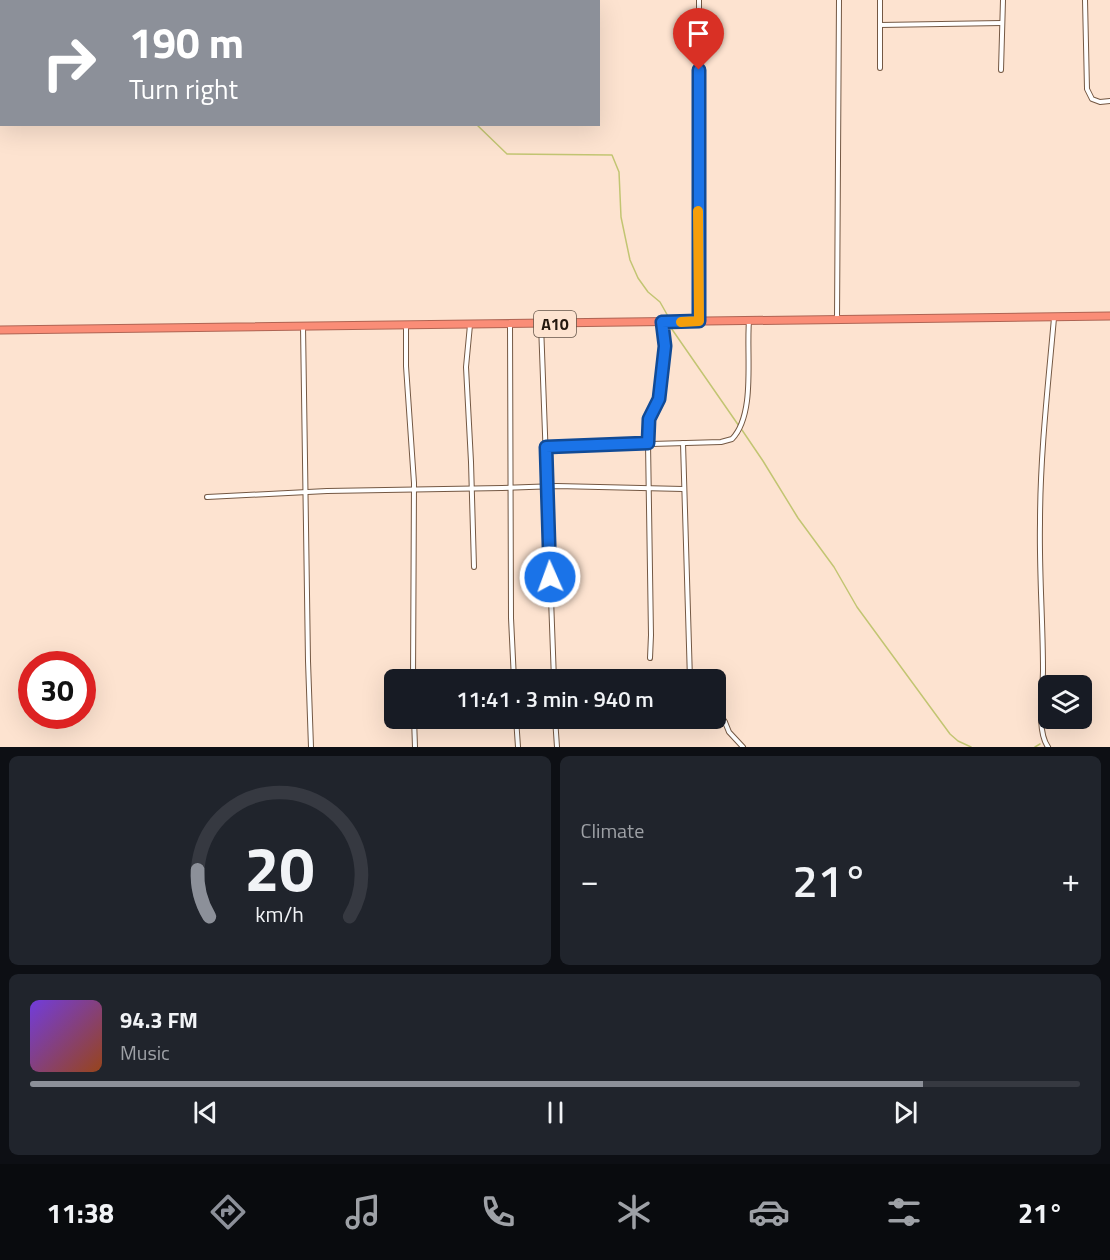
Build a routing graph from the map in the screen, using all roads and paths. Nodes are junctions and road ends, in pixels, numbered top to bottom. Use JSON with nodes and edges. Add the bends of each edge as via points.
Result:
{"nodes":[{"id":1,"x":699,"y":0,"type":"edge"},
{"id":2,"x":839,"y":0,"type":"edge"},
{"id":3,"x":880,"y":0,"type":"edge"},
{"id":4,"x":1003,"y":0,"type":"edge"},
{"id":5,"x":1085,"y":0,"type":"edge"},
{"id":6,"x":1002,"y":23,"type":"junction"},
{"id":7,"x":880,"y":25,"type":"junction"},
{"id":8,"x":880,"y":68,"type":"dead end"},
{"id":9,"x":1001,"y":70,"type":"dead end"},
{"id":10,"x":1110,"y":101,"type":"edge"},
{"id":11,"x":1110,"y":316,"type":"edge"},
{"id":12,"x":1054,"y":317,"type":"junction"},
{"id":13,"x":837,"y":320,"type":"junction"},
{"id":14,"x":699,"y":321,"type":"junction"},
{"id":15,"x":749,"y":321,"type":"junction"},
{"id":16,"x":662,"y":322,"type":"junction"},
{"id":17,"x":510,"y":324,"type":"junction"},
{"id":18,"x":540,"y":324,"type":"junction"},
{"id":19,"x":406,"y":325,"type":"junction"},
{"id":20,"x":470,"y":325,"type":"junction"},
{"id":21,"x":303,"y":326,"type":"junction"},
{"id":22,"x":0,"y":330,"type":"edge"},
{"id":23,"x":648,"y":443,"type":"junction"},
{"id":24,"x":683,"y":443,"type":"junction"},
{"id":25,"x":546,"y":447,"type":"junction"},
{"id":26,"x":548,"y":487,"type":"junction"},
{"id":27,"x":511,"y":488,"type":"junction"},
{"id":28,"x":649,"y":488,"type":"junction"},
{"id":29,"x":472,"y":489,"type":"junction"},
{"id":30,"x":683,"y":489,"type":"junction"},
{"id":31,"x":414,"y":490,"type":"junction"},
{"id":32,"x":305,"y":492,"type":"junction"},
{"id":33,"x":207,"y":497,"type":"dead end"},
{"id":34,"x":474,"y":567,"type":"dead end"},
{"id":35,"x":650,"y":658,"type":"dead end"},
{"id":36,"x":412,"y":669,"type":"edge"},
{"id":37,"x":513,"y":669,"type":"edge"},
{"id":38,"x":554,"y":669,"type":"edge"},
{"id":39,"x":690,"y":669,"type":"edge"},
{"id":40,"x":726,"y":724,"type":"edge"},
{"id":41,"x":414,"y":729,"type":"edge"},
{"id":42,"x":517,"y":729,"type":"edge"},
{"id":43,"x":555,"y":729,"type":"edge"},
{"id":44,"x":311,"y":747,"type":"edge"},
{"id":45,"x":415,"y":747,"type":"edge"},
{"id":46,"x":518,"y":747,"type":"edge"},
{"id":47,"x":556,"y":747,"type":"edge"},
{"id":48,"x":743,"y":747,"type":"edge"},
{"id":49,"x":1048,"y":747,"type":"edge"}],
"edges":[{"from":1,"to":14,"type":"street"},
{"from":2,"to":13,"type":"street"},
{"from":3,"to":7,"type":"street"},
{"from":4,"to":6,"type":"street"},
{"from":5,"to":10,"type":"street","via":[[1087,88],[1092,99]]},
{"from":6,"to":7,"type":"street"},
{"from":6,"to":9,"type":"street"},
{"from":7,"to":8,"type":"street"},
{"from":11,"to":12,"type":"highway","number":"A10"},
{"from":12,"to":13,"type":"highway","number":"A10"},
{"from":12,"to":49,"type":"street","via":[[1040,523],[1041,710]]},
{"from":13,"to":15,"type":"highway","number":"A10"},
{"from":14,"to":15,"type":"highway","number":"A10"},
{"from":14,"to":16,"type":"highway","number":"A10"},
{"from":15,"to":24,"type":"street","via":[[744,420],[735,436],[726,441]]},
{"from":16,"to":18,"type":"highway","number":"A10"},
{"from":16,"to":23,"type":"street","via":[[665,346],[659,399],[649,419]]},
{"from":17,"to":18,"type":"highway","number":"A10"},
{"from":17,"to":20,"type":"highway","number":"A10"},
{"from":17,"to":27,"type":"street"},
{"from":18,"to":25,"type":"street"},
{"from":19,"to":20,"type":"highway","number":"A10"},
{"from":19,"to":21,"type":"highway","number":"A10"},
{"from":19,"to":31,"type":"street"},
{"from":20,"to":29,"type":"street","via":[[466,368]]},
{"from":21,"to":22,"type":"highway","number":"A10"},
{"from":21,"to":32,"type":"street"},
{"from":23,"to":24,"type":"street"},
{"from":23,"to":25,"type":"street"},
{"from":23,"to":28,"type":"street"},
{"from":24,"to":30,"type":"street"},
{"from":25,"to":26,"type":"street"},
{"from":26,"to":27,"type":"street"},
{"from":26,"to":28,"type":"street"},
{"from":26,"to":38,"type":"street"},
{"from":27,"to":29,"type":"street"},
{"from":27,"to":37,"type":"street"},
{"from":28,"to":30,"type":"street"},
{"from":28,"to":35,"type":"street"},
{"from":29,"to":31,"type":"street"},
{"from":29,"to":34,"type":"street"},
{"from":30,"to":39,"type":"street"},
{"from":31,"to":32,"type":"street"},
{"from":31,"to":36,"type":"street"},
{"from":32,"to":33,"type":"street"},
{"from":32,"to":44,"type":"street"},
{"from":40,"to":48,"type":"street"},
{"from":41,"to":45,"type":"street"},
{"from":42,"to":46,"type":"street"},
{"from":43,"to":47,"type":"street"}]}
